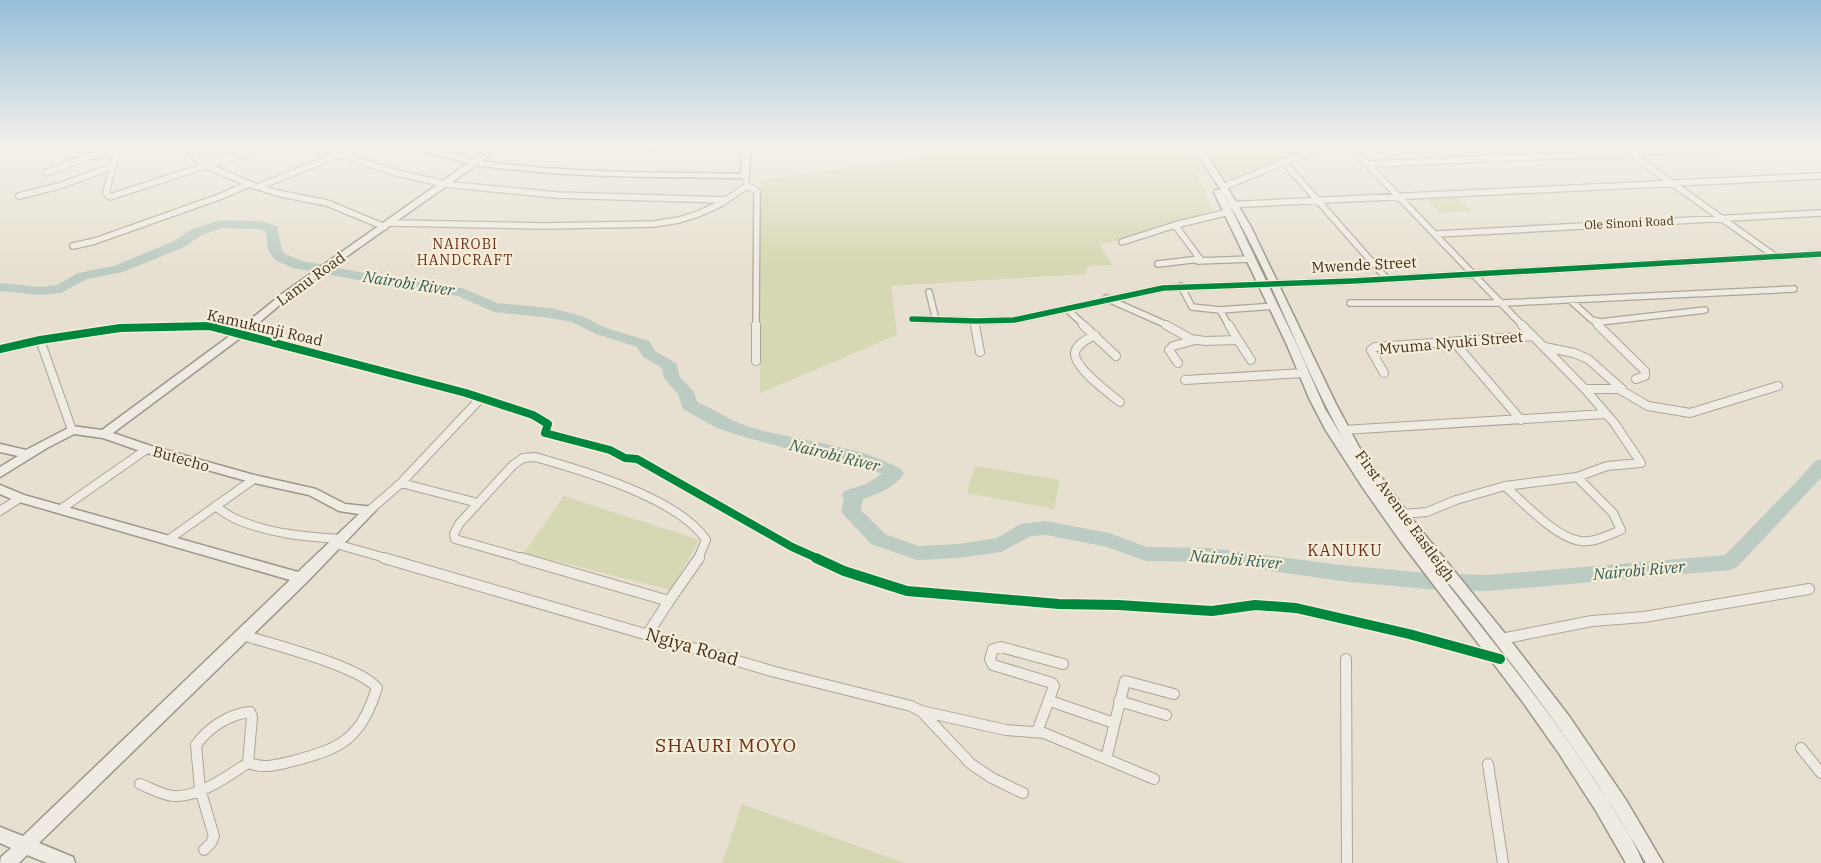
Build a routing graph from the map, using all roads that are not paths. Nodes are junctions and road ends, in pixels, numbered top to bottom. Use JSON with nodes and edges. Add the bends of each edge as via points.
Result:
{"nodes":[{"id":1,"x":58,"y":186,"type":"edge"},
{"id":2,"x":108,"y":186,"type":"edge"},
{"id":3,"x":147,"y":186,"type":"edge"},
{"id":4,"x":244,"y":186,"type":"edge"},
{"id":5,"x":441,"y":186,"type":"edge"},
{"id":6,"x":467,"y":186,"type":"edge"},
{"id":7,"x":747,"y":186,"type":"joint"},
{"id":8,"x":1215,"y":186,"type":"edge"},
{"id":9,"x":1306,"y":186,"type":"edge"},
{"id":10,"x":1389,"y":186,"type":"edge"},
{"id":11,"x":1608,"y":186,"type":"edge"},
{"id":12,"x":1677,"y":186,"type":"edge"},
{"id":13,"x":258,"y":187,"type":"edge"},
{"id":14,"x":1223,"y":187,"type":"edge"},
{"id":15,"x":19,"y":196,"type":"dead end"},
{"id":16,"x":1400,"y":197,"type":"junction"},
{"id":17,"x":725,"y":200,"type":"junction"},
{"id":18,"x":1320,"y":201,"type":"junction"},
{"id":19,"x":1230,"y":207,"type":"junction"},
{"id":20,"x":1821,"y":213,"type":"edge"},
{"id":21,"x":1721,"y":218,"type":"junction"},
{"id":22,"x":1175,"y":224,"type":"junction"},
{"id":23,"x":388,"y":225,"type":"junction"},
{"id":24,"x":1437,"y":234,"type":"junction"},
{"id":25,"x":1122,"y":242,"type":"dead end"},
{"id":26,"x":73,"y":246,"type":"dead end"},
{"id":27,"x":1821,"y":254,"type":"edge"},
{"id":28,"x":1776,"y":257,"type":"junction"},
{"id":29,"x":1252,"y":259,"type":"junction"},
{"id":30,"x":1198,"y":261,"type":"junction"},
{"id":31,"x":1158,"y":264,"type":"dead end"},
{"id":32,"x":1472,"y":273,"type":"junction"},
{"id":33,"x":1386,"y":278,"type":"junction"},
{"id":34,"x":1275,"y":282,"type":"junction"},
{"id":35,"x":1263,"y":283,"type":"junction"},
{"id":36,"x":1181,"y":286,"type":"junction"},
{"id":37,"x":1794,"y":289,"type":"dead end"},
{"id":38,"x":928,"y":292,"type":"dead end"},
{"id":39,"x":1106,"y":298,"type":"junction"},
{"id":40,"x":1570,"y":300,"type":"junction"},
{"id":41,"x":1350,"y":303,"type":"dead end"},
{"id":42,"x":1503,"y":303,"type":"junction"},
{"id":43,"x":1274,"y":306,"type":"junction"},
{"id":44,"x":1067,"y":309,"type":"junction"},
{"id":45,"x":1220,"y":310,"type":"junction"},
{"id":46,"x":1705,"y":310,"type":"dead end"},
{"id":47,"x":912,"y":319,"type":"dead end"},
{"id":48,"x":936,"y":320,"type":"junction"},
{"id":49,"x":1592,"y":320,"type":"junction"},
{"id":50,"x":974,"y":321,"type":"junction"},
{"id":51,"x":239,"y":334,"type":"junction"},
{"id":52,"x":1095,"y":335,"type":"junction"},
{"id":53,"x":1533,"y":336,"type":"junction"},
{"id":54,"x":40,"y":340,"type":"junction"},
{"id":55,"x":1195,"y":340,"type":"junction"},
{"id":56,"x":1238,"y":340,"type":"junction"},
{"id":57,"x":1454,"y":342,"type":"junction"},
{"id":58,"x":1545,"y":347,"type":"junction"},
{"id":59,"x":0,"y":349,"type":"edge"},
{"id":60,"x":980,"y":352,"type":"dead end"},
{"id":61,"x":1116,"y":356,"type":"dead end"},
{"id":62,"x":1251,"y":360,"type":"dead end"},
{"id":63,"x":756,"y":361,"type":"dead end"},
{"id":64,"x":1178,"y":363,"type":"dead end"},
{"id":65,"x":1304,"y":373,"type":"junction"},
{"id":66,"x":1384,"y":373,"type":"dead end"},
{"id":67,"x":1636,"y":378,"type":"dead end"},
{"id":68,"x":1184,"y":380,"type":"dead end"},
{"id":69,"x":1778,"y":386,"type":"dead end"},
{"id":70,"x":1585,"y":389,"type":"junction"},
{"id":71,"x":1624,"y":391,"type":"junction"},
{"id":72,"x":480,"y":399,"type":"junction"},
{"id":73,"x":1120,"y":402,"type":"dead end"},
{"id":74,"x":1606,"y":414,"type":"junction"},
{"id":75,"x":1521,"y":420,"type":"junction"},
{"id":76,"x":72,"y":430,"type":"junction"},
{"id":77,"x":1343,"y":430,"type":"junction"},
{"id":78,"x":104,"y":434,"type":"junction"},
{"id":79,"x":0,"y":448,"type":"edge"},
{"id":80,"x":146,"y":449,"type":"junction"},
{"id":81,"x":29,"y":455,"type":"junction"},
{"id":82,"x":0,"y":473,"type":"edge"},
{"id":83,"x":1577,"y":477,"type":"junction"},
{"id":84,"x":254,"y":479,"type":"junction"},
{"id":85,"x":401,"y":483,"type":"junction"},
{"id":86,"x":1505,"y":486,"type":"junction"},
{"id":87,"x":0,"y":489,"type":"edge"},
{"id":88,"x":20,"y":498,"type":"junction"},
{"id":89,"x":478,"y":503,"type":"junction"},
{"id":90,"x":215,"y":506,"type":"junction"},
{"id":91,"x":61,"y":509,"type":"junction"},
{"id":92,"x":370,"y":510,"type":"junction"},
{"id":93,"x":0,"y":511,"type":"edge"},
{"id":94,"x":1402,"y":514,"type":"junction"},
{"id":95,"x":168,"y":540,"type":"junction"},
{"id":96,"x":338,"y":542,"type":"junction"},
{"id":97,"x":1431,"y":562,"type":"junction"},
{"id":98,"x":302,"y":578,"type":"junction"},
{"id":99,"x":1809,"y":590,"type":"dead end"},
{"id":100,"x":1453,"y":591,"type":"junction"},
{"id":101,"x":669,"y":600,"type":"junction"},
{"id":102,"x":243,"y":635,"type":"junction"},
{"id":103,"x":647,"y":635,"type":"junction"},
{"id":104,"x":1501,"y":639,"type":"junction"},
{"id":105,"x":1346,"y":659,"type":"dead end"},
{"id":106,"x":1500,"y":659,"type":"junction"},
{"id":107,"x":1063,"y":664,"type":"dead end"},
{"id":108,"x":1174,"y":694,"type":"dead end"},
{"id":109,"x":1050,"y":701,"type":"junction"},
{"id":110,"x":1119,"y":701,"type":"junction"},
{"id":111,"x":921,"y":711,"type":"junction"},
{"id":112,"x":1166,"y":715,"type":"dead end"},
{"id":113,"x":1114,"y":723,"type":"junction"},
{"id":114,"x":1037,"y":732,"type":"junction"},
{"id":115,"x":1801,"y":748,"type":"dead end"},
{"id":116,"x":1106,"y":760,"type":"junction"},
{"id":117,"x":248,"y":763,"type":"junction"},
{"id":118,"x":1488,"y":764,"type":"dead end"},
{"id":119,"x":1821,"y":773,"type":"edge"},
{"id":120,"x":1154,"y":779,"type":"dead end"},
{"id":121,"x":140,"y":784,"type":"dead end"},
{"id":122,"x":200,"y":789,"type":"junction"},
{"id":123,"x":1023,"y":793,"type":"dead end"},
{"id":124,"x":0,"y":835,"type":"edge"},
{"id":125,"x":24,"y":846,"type":"junction"},
{"id":126,"x":204,"y":850,"type":"dead end"},
{"id":127,"x":7,"y":863,"type":"edge"},
{"id":128,"x":67,"y":863,"type":"edge"},
{"id":129,"x":1347,"y":863,"type":"edge"},
{"id":130,"x":1503,"y":863,"type":"edge"},
{"id":131,"x":1635,"y":863,"type":"edge"},
{"id":132,"x":1655,"y":863,"type":"edge"}],
"edges":[{"from":1,"to":15,"type":"street"},
{"from":2,"to":3,"type":"street","via":[[106,192],[110,197]]},
{"from":4,"to":26,"type":"street","via":[[95,241]]},
{"from":5,"to":23,"type":"main road","name":"Lamu Road"},
{"from":6,"to":17,"type":"street","via":[[556,195]]},
{"from":7,"to":17,"type":"street"},
{"from":7,"to":63,"type":"street","via":[[757,191],[758,203]]},
{"from":8,"to":19,"type":"main road","name":"First Avenue Eastleigh"},
{"from":9,"to":18,"type":"street"},
{"from":10,"to":16,"type":"street","name":"Mvuma Nyuki Street"},
{"from":11,"to":16,"type":"street"},
{"from":12,"to":21,"type":"street"},
{"from":13,"to":23,"type":"street","via":[[327,203]]},
{"from":14,"to":19,"type":"main road","name":"First Avenue Eastleigh"},
{"from":16,"to":18,"type":"street"},
{"from":16,"to":24,"type":"street","name":"Mvuma Nyuki Street"},
{"from":17,"to":23,"type":"street","via":[[692,217],[645,225]]},
{"from":18,"to":19,"type":"street"},
{"from":18,"to":33,"type":"street"},
{"from":19,"to":22,"type":"street"},
{"from":19,"to":29,"type":"main road","name":"First Avenue Eastleigh"},
{"from":19,"to":34,"type":"main road","name":"First Avenue Eastleigh"},
{"from":20,"to":21,"type":"street","name":"Ole Sinoni Road"},
{"from":21,"to":24,"type":"street","name":"Ole Sinoni Road"},
{"from":21,"to":28,"type":"street"},
{"from":22,"to":25,"type":"street"},
{"from":22,"to":30,"type":"street","via":[[1200,258]]},
{"from":23,"to":51,"type":"main road","name":"Lamu Road","via":[[286,296]]},
{"from":24,"to":32,"type":"street","name":"Mvuma Nyuki Street"},
{"from":27,"to":28,"type":"street","name":"Mwende Street"},
{"from":28,"to":32,"type":"street","name":"Mwende Street"},
{"from":29,"to":30,"type":"street"},
{"from":29,"to":35,"type":"main road","name":"First Avenue Eastleigh"},
{"from":30,"to":31,"type":"street"},
{"from":32,"to":33,"type":"street","name":"Mwende Street"},
{"from":32,"to":42,"type":"street","name":"Mvuma Nyuki Street"},
{"from":33,"to":34,"type":"street","name":"Mwende Street"},
{"from":34,"to":35,"type":"street","name":"Mwende Street"},
{"from":34,"to":77,"type":"main road","name":"First Avenue Eastleigh"},
{"from":35,"to":36,"type":"street","name":"Mwende Street"},
{"from":35,"to":43,"type":"main road","name":"First Avenue Eastleigh"},
{"from":36,"to":39,"type":"street","name":"Mwende Street"},
{"from":36,"to":45,"type":"street","via":[[1192,307]]},
{"from":37,"to":40,"type":"street"},
{"from":38,"to":48,"type":"street"},
{"from":39,"to":44,"type":"street","name":"Mwende Street"},
{"from":39,"to":55,"type":"street"},
{"from":40,"to":42,"type":"street"},
{"from":40,"to":49,"type":"street"},
{"from":41,"to":42,"type":"street"},
{"from":42,"to":53,"type":"street","name":"Mvuma Nyuki Street"},
{"from":43,"to":45,"type":"street"},
{"from":43,"to":65,"type":"main road","name":"First Avenue Eastleigh"},
{"from":44,"to":50,"type":"street","name":"Mwende Street","via":[[1014,320]]},
{"from":44,"to":52,"type":"street"},
{"from":45,"to":56,"type":"street"},
{"from":46,"to":49,"type":"street","via":[[1600,322]]},
{"from":47,"to":48,"type":"street","name":"Mwende Street"},
{"from":48,"to":50,"type":"street","name":"Mwende Street"},
{"from":49,"to":67,"type":"street","via":[[1646,372]]},
{"from":50,"to":60,"type":"street"},
{"from":51,"to":54,"type":"street","name":"Kamukunji Road","via":[[209,326],[177,326],[120,328]]},
{"from":51,"to":72,"type":"street","name":"Kamukunji Road"},
{"from":51,"to":78,"type":"main road","name":"Lamu Road"},
{"from":52,"to":61,"type":"street"},
{"from":52,"to":73,"type":"street","via":[[1081,342],[1075,358],[1082,369]]},
{"from":53,"to":57,"type":"street","name":"Mvuma Nyuki Street"},
{"from":53,"to":58,"type":"street"},
{"from":54,"to":59,"type":"street","name":"Kamukunji Road"},
{"from":54,"to":76,"type":"street"},
{"from":55,"to":56,"type":"street"},
{"from":55,"to":64,"type":"street","via":[[1169,350]]},
{"from":56,"to":62,"type":"street"},
{"from":57,"to":66,"type":"street","name":"Mvuma Nyuki Street","via":[[1372,348]]},
{"from":57,"to":75,"type":"street"},
{"from":58,"to":70,"type":"street"},
{"from":58,"to":71,"type":"street","via":[[1588,359]]},
{"from":65,"to":68,"type":"street"},
{"from":65,"to":97,"type":"main road","name":"First Avenue Eastleigh","via":[[1331,429],[1413,548]]},
{"from":69,"to":71,"type":"street","via":[[1690,413],[1648,406]]},
{"from":70,"to":71,"type":"street"},
{"from":70,"to":74,"type":"street"},
{"from":72,"to":85,"type":"street"},
{"from":72,"to":106,"type":"street","name":"Kamukunji Road","via":[[533,415],[548,424],[546,433],[637,460],[792,547],[844,571],[907,591],[1059,604],[1212,611],[1255,605],[1296,608]]},
{"from":74,"to":75,"type":"street"},
{"from":74,"to":83,"type":"street","via":[[1641,463],[1607,466]]},
{"from":75,"to":77,"type":"street"},
{"from":76,"to":78,"type":"main road","name":"Butecho"},
{"from":76,"to":81,"type":"main road"},
{"from":77,"to":94,"type":"main road","name":"First Avenue Eastleigh"},
{"from":78,"to":80,"type":"main road","name":"Butecho"},
{"from":79,"to":81,"type":"main road"},
{"from":80,"to":84,"type":"main road","name":"Butecho"},
{"from":80,"to":91,"type":"street"},
{"from":81,"to":82,"type":"main road"},
{"from":83,"to":86,"type":"street"},
{"from":83,"to":86,"type":"street","via":[[1613,513],[1621,530],[1593,540],[1578,541],[1557,531]]},
{"from":84,"to":90,"type":"street"},
{"from":84,"to":92,"type":"main road","name":"Butecho","via":[[312,492],[343,508]]},
{"from":85,"to":89,"type":"street"},
{"from":85,"to":92,"type":"street"},
{"from":86,"to":94,"type":"street","via":[[1428,512]]},
{"from":87,"to":88,"type":"main road"},
{"from":88,"to":91,"type":"main road"},
{"from":88,"to":93,"type":"street"},
{"from":89,"to":101,"type":"street","via":[[459,524],[455,539]]},
{"from":89,"to":101,"type":"street","via":[[513,465],[522,458],[535,457],[623,486],[667,506],[702,533],[706,540],[698,560]]},
{"from":90,"to":95,"type":"street"},
{"from":90,"to":96,"type":"street","name":"Ngiya Road","via":[[238,520],[284,534]]},
{"from":91,"to":95,"type":"main road"},
{"from":92,"to":96,"type":"main road"},
{"from":94,"to":97,"type":"main road","name":"First Avenue Eastleigh"},
{"from":95,"to":98,"type":"main road"},
{"from":96,"to":98,"type":"main road"},
{"from":96,"to":103,"type":"street","name":"Ngiya Road"},
{"from":97,"to":100,"type":"main road","name":"First Avenue Eastleigh"},
{"from":98,"to":102,"type":"main road"},
{"from":99,"to":104,"type":"street","via":[[1592,621]]},
{"from":100,"to":104,"type":"main road","name":"First Avenue Eastleigh"},
{"from":100,"to":106,"type":"main road","name":"First Avenue Eastleigh"},
{"from":101,"to":103,"type":"street"},
{"from":102,"to":117,"type":"street","via":[[352,671],[377,688],[373,705],[360,728],[342,745],[269,767]]},
{"from":102,"to":125,"type":"main road"},
{"from":103,"to":111,"type":"street","name":"Ngiya Road","via":[[775,672],[897,701]]},
{"from":104,"to":132,"type":"main road","name":"First Avenue Eastleigh","via":[[1586,754]]},
{"from":105,"to":129,"type":"street"},
{"from":106,"to":131,"type":"main road","name":"First Avenue Eastleigh","via":[[1563,746]]},
{"from":107,"to":109,"type":"street","via":[[1001,647],[993,649],[990,659],[993,665],[1052,683],[1054,689]]},
{"from":108,"to":110,"type":"street","via":[[1125,681]]},
{"from":109,"to":113,"type":"street"},
{"from":109,"to":114,"type":"street"},
{"from":110,"to":112,"type":"street"},
{"from":110,"to":113,"type":"street"},
{"from":111,"to":114,"type":"street","via":[[1006,730]]},
{"from":111,"to":123,"type":"street","name":"Ngiya Road","via":[[971,764]]},
{"from":113,"to":116,"type":"street"},
{"from":114,"to":116,"type":"street"},
{"from":115,"to":119,"type":"street"},
{"from":116,"to":120,"type":"street"},
{"from":117,"to":122,"type":"street"},
{"from":117,"to":122,"type":"street","via":[[252,717],[250,712],[243,712],[200,739],[196,746]]},
{"from":118,"to":130,"type":"street"},
{"from":121,"to":122,"type":"street","via":[[172,796]]},
{"from":122,"to":126,"type":"street","via":[[214,836]]},
{"from":124,"to":125,"type":"main road"},
{"from":125,"to":127,"type":"main road"},
{"from":125,"to":128,"type":"main road"}]}
